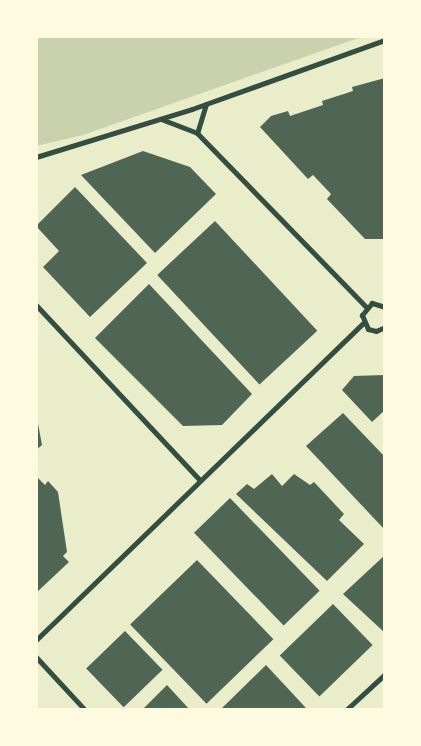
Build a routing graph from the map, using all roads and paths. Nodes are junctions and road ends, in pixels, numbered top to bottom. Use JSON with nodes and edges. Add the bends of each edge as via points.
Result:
{"nodes":[{"id":1,"x":385,"y":40,"type":"edge"},
{"id":2,"x":206,"y":104,"type":"junction"},
{"id":3,"x":161,"y":118,"type":"junction"},
{"id":4,"x":197,"y":133,"type":"junction"},
{"id":5,"x":36,"y":158,"type":"edge"},
{"id":6,"x":385,"y":297,"type":"edge"},
{"id":7,"x":379,"y":303,"type":"junction"},
{"id":8,"x":36,"y":305,"type":"edge"},
{"id":9,"x":385,"y":306,"type":"edge"},
{"id":10,"x":366,"y":307,"type":"junction"},
{"id":11,"x":363,"y":323,"type":"junction"},
{"id":12,"x":385,"y":328,"type":"edge"},
{"id":13,"x":200,"y":480,"type":"junction"},
{"id":14,"x":36,"y":640,"type":"edge"},
{"id":15,"x":36,"y":657,"type":"edge"},
{"id":16,"x":385,"y":674,"type":"edge"},
{"id":17,"x":86,"y":710,"type":"edge"},
{"id":18,"x":346,"y":710,"type":"edge"}],
"edges":[{"from":1,"to":2,"type":"street"},
{"from":2,"to":3,"type":"street"},
{"from":2,"to":4,"type":"street"},
{"from":3,"to":4,"type":"street"},
{"from":3,"to":5,"type":"street"},
{"from":4,"to":10,"type":"street"},
{"from":6,"to":7,"type":"street"},
{"from":7,"to":9,"type":"street"},
{"from":7,"to":10,"type":"street"},
{"from":8,"to":13,"type":"street"},
{"from":10,"to":11,"type":"street"},
{"from":11,"to":12,"type":"street","via":[[376,331]]},
{"from":11,"to":13,"type":"street"},
{"from":13,"to":14,"type":"street"},
{"from":15,"to":17,"type":"street"},
{"from":16,"to":18,"type":"street"}]}
